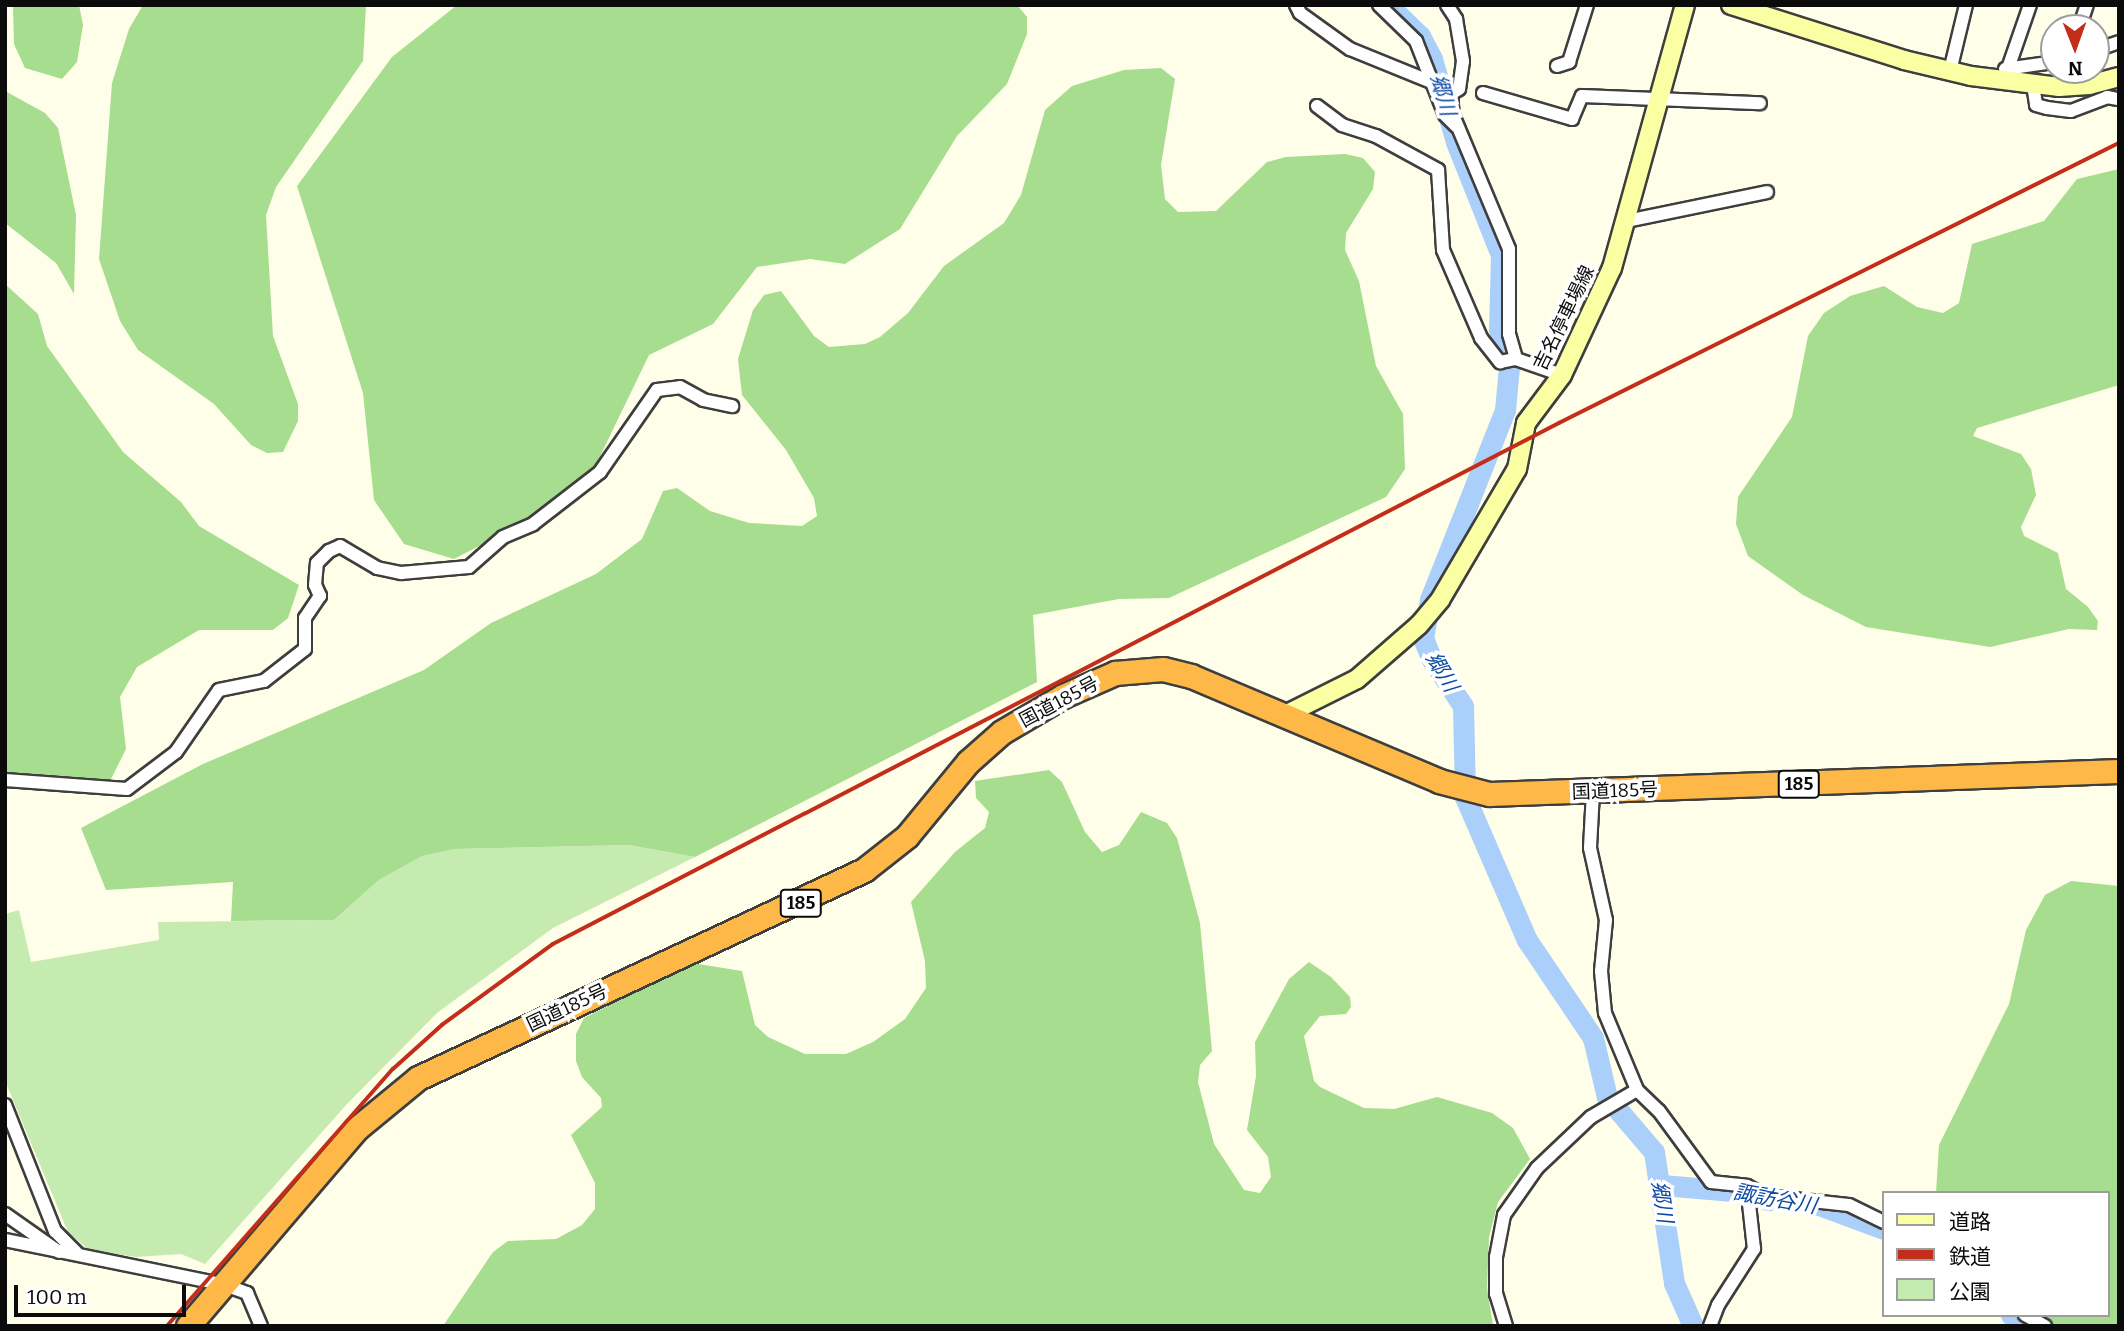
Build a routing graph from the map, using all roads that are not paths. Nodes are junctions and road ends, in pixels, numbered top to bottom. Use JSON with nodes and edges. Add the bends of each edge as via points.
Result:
{"nodes":[{"id":1,"x":1296,"y":5,"type":"edge"},
{"id":2,"x":1379,"y":5,"type":"edge"},
{"id":3,"x":1447,"y":5,"type":"edge"},
{"id":4,"x":1587,"y":5,"type":"edge"},
{"id":5,"x":1685,"y":5,"type":"edge"},
{"id":6,"x":1731,"y":5,"type":"edge"},
{"id":7,"x":1966,"y":5,"type":"edge"},
{"id":8,"x":2030,"y":5,"type":"edge"},
{"id":9,"x":1557,"y":66,"type":"dead end"},
{"id":10,"x":2040,"y":66,"type":"edge"},
{"id":11,"x":1950,"y":71,"type":"junction"},
{"id":12,"x":2005,"y":75,"type":"junction"},
{"id":13,"x":2119,"y":77,"type":"edge"},
{"id":14,"x":1436,"y":84,"type":"junction"},
{"id":15,"x":2033,"y":85,"type":"junction"},
{"id":16,"x":1483,"y":93,"type":"dead end"},
{"id":17,"x":2117,"y":99,"type":"dead end"},
{"id":18,"x":1657,"y":102,"type":"junction"},
{"id":19,"x":1760,"y":103,"type":"dead end"},
{"id":20,"x":1317,"y":106,"type":"dead end"},
{"id":21,"x":1453,"y":124,"type":"junction"},
{"id":22,"x":1767,"y":192,"type":"dead end"},
{"id":23,"x":1627,"y":221,"type":"junction"},
{"id":24,"x":1511,"y":360,"type":"junction"},
{"id":25,"x":1562,"y":375,"type":"junction"},
{"id":26,"x":732,"y":406,"type":"dead end"},
{"id":27,"x":1286,"y":715,"type":"junction"},
{"id":28,"x":2119,"y":771,"type":"edge"},
{"id":29,"x":5,"y":780,"type":"edge"},
{"id":30,"x":1593,"y":792,"type":"junction"},
{"id":31,"x":1637,"y":1090,"type":"junction"},
{"id":32,"x":5,"y":1105,"type":"edge"},
{"id":33,"x":1749,"y":1192,"type":"junction"},
{"id":34,"x":5,"y":1214,"type":"edge"},
{"id":35,"x":1882,"y":1222,"type":"edge"},
{"id":36,"x":5,"y":1240,"type":"edge"},
{"id":37,"x":60,"y":1252,"type":"junction"},
{"id":38,"x":90,"y":1260,"type":"junction"},
{"id":39,"x":222,"y":1284,"type":"junction"},
{"id":40,"x":2029,"y":1317,"type":"edge"},
{"id":41,"x":188,"y":1326,"type":"edge"},
{"id":42,"x":261,"y":1326,"type":"edge"},
{"id":43,"x":1506,"y":1326,"type":"edge"},
{"id":44,"x":1710,"y":1326,"type":"edge"},
{"id":45,"x":2045,"y":1326,"type":"edge"}],
"edges":[{"from":1,"to":14,"type":"street","via":[[1300,13],[1350,49]]},
{"from":2,"to":14,"type":"street","via":[[1416,41]]},
{"from":3,"to":21,"type":"street","via":[[1456,19],[1463,61],[1459,89],[1451,94]]},
{"from":4,"to":9,"type":"street","via":[[1569,62]]},
{"from":5,"to":18,"type":"main road","name":"吉名停車場線"},
{"from":6,"to":11,"type":"main road"},
{"from":7,"to":11,"type":"street"},
{"from":8,"to":12,"type":"street"},
{"from":10,"to":12,"type":"street"},
{"from":11,"to":12,"type":"main road"},
{"from":12,"to":15,"type":"main road"},
{"from":13,"to":15,"type":"main road","via":[[2075,87]]},
{"from":14,"to":21,"type":"street"},
{"from":15,"to":17,"type":"street","via":[[2036,106],[2047,108],[2071,111],[2107,97]]},
{"from":16,"to":18,"type":"street","via":[[1572,119],[1581,96]]},
{"from":18,"to":19,"type":"street"},
{"from":18,"to":23,"type":"main road","name":"吉名停車場線"},
{"from":20,"to":24,"type":"street","via":[[1342,125],[1376,136],[1438,170],[1448,271],[1481,338],[1500,362]]},
{"from":21,"to":24,"type":"street","via":[[1509,249]]},
{"from":22,"to":23,"type":"street"},
{"from":23,"to":25,"type":"main road","name":"吉名停車場線","via":[[1612,268]]},
{"from":24,"to":25,"type":"street"},
{"from":25,"to":27,"type":"main road","name":"吉名停車場線","via":[[1526,423],[1517,469],[1423,620],[1357,679]]},
{"from":26,"to":29,"type":"street","via":[[703,400],[680,387],[657,390],[600,472],[533,524],[503,537],[469,567],[401,573],[377,568],[340,546],[329,551],[317,563],[315,584],[320,596],[305,618],[305,649],[264,681],[219,690],[176,752],[127,789]]},
{"from":27,"to":30,"type":"highway","name":"国道185号","number":"185","via":[[1456,787],[1479,792]]},
{"from":27,"to":39,"type":"highway","name":"国道185号","number":"185","via":[[1163,669],[1115,673],[1063,696],[984,747],[907,836],[864,870],[418,1078],[356,1129]]},
{"from":28,"to":30,"type":"highway","name":"国道185号","number":"185"},
{"from":30,"to":31,"type":"street","via":[[1590,848],[1606,920],[1601,971],[1605,1013]]},
{"from":31,"to":33,"type":"street","via":[[1659,1111],[1703,1176]]},
{"from":31,"to":43,"type":"street","via":[[1605,1108],[1537,1168],[1504,1214],[1496,1257],[1496,1294]]},
{"from":32,"to":38,"type":"street","via":[[55,1231],[68,1248]]},
{"from":33,"to":35,"type":"street","via":[[1849,1205]]},
{"from":33,"to":44,"type":"street","via":[[1755,1249],[1718,1305]]},
{"from":34,"to":37,"type":"street"},
{"from":36,"to":37,"type":"street"},
{"from":37,"to":38,"type":"street"},
{"from":38,"to":39,"type":"street"},
{"from":39,"to":41,"type":"highway","name":"国道185号","number":"185"},
{"from":39,"to":42,"type":"street","via":[[247,1293]]},
{"from":40,"to":45,"type":"street"}]}
